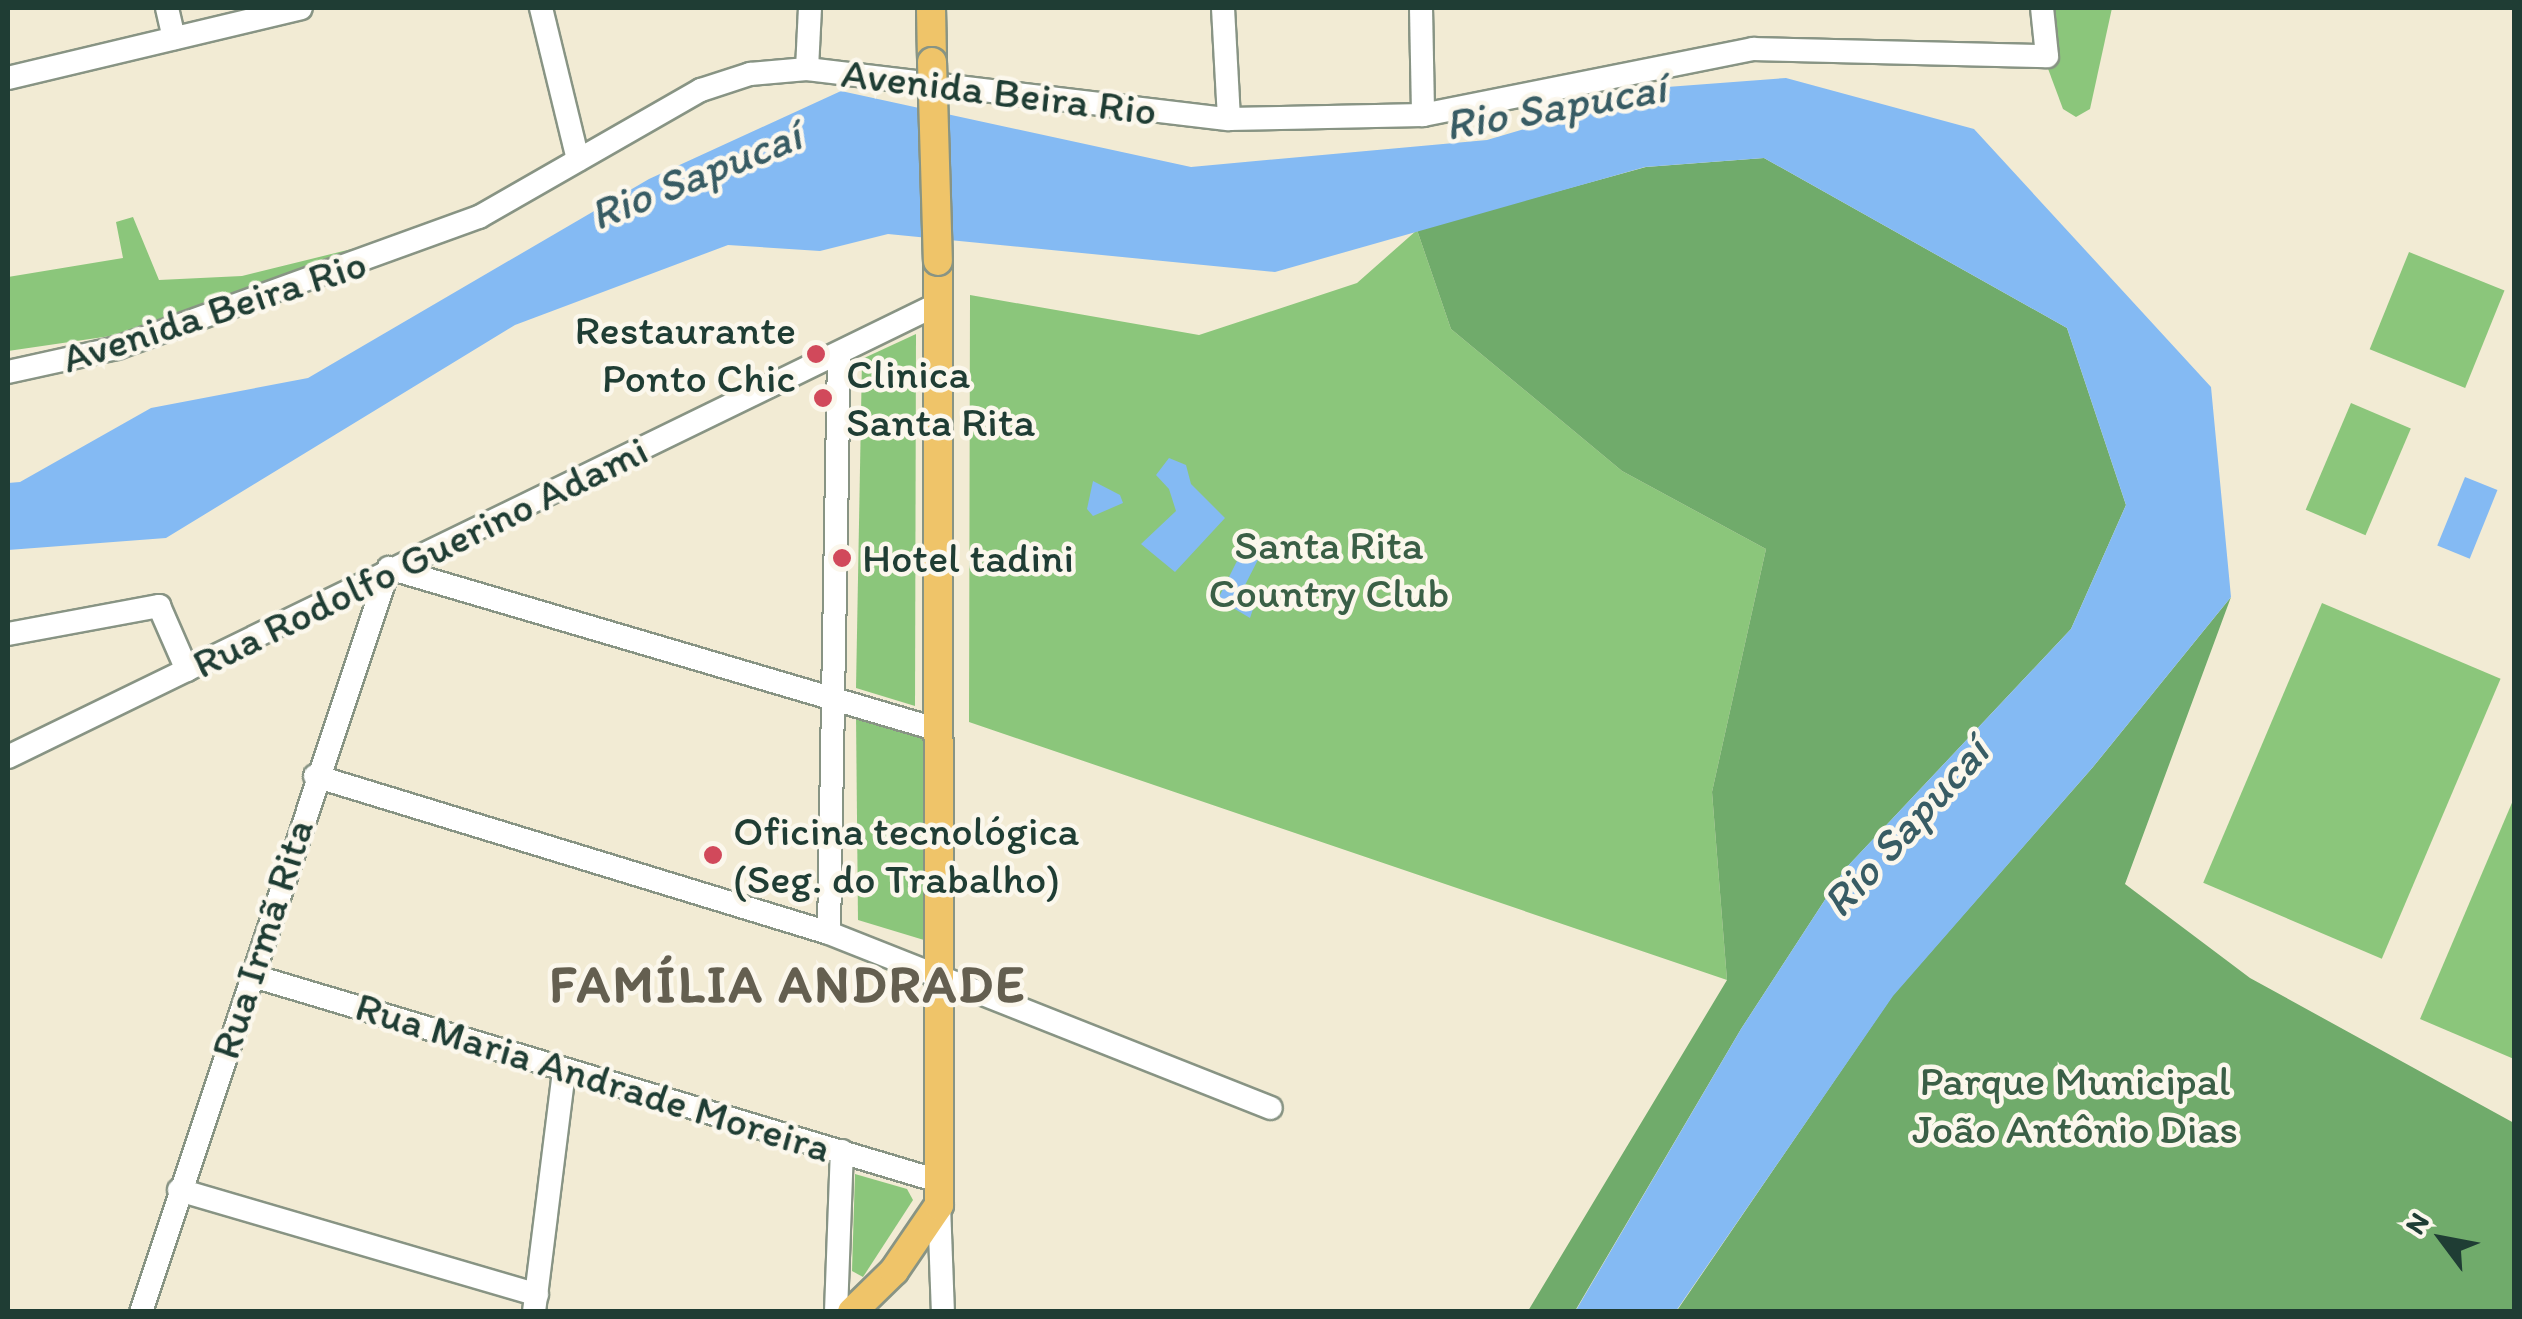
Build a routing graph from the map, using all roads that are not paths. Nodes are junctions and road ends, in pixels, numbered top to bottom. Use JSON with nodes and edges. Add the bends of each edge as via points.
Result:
{"nodes":[{"id":1,"x":167,"y":8,"type":"edge"},
{"id":2,"x":301,"y":8,"type":"edge"},
{"id":3,"x":541,"y":8,"type":"edge"},
{"id":4,"x":810,"y":8,"type":"edge"},
{"id":5,"x":931,"y":8,"type":"edge"},
{"id":6,"x":1222,"y":8,"type":"edge"},
{"id":7,"x":1421,"y":8,"type":"edge"},
{"id":8,"x":2042,"y":8,"type":"edge"},
{"id":9,"x":174,"y":38,"type":"junction"},
{"id":10,"x":806,"y":69,"type":"junction"},
{"id":11,"x":8,"y":78,"type":"edge"},
{"id":12,"x":1423,"y":115,"type":"junction"},
{"id":13,"x":1229,"y":120,"type":"junction"},
{"id":14,"x":578,"y":160,"type":"junction"},
{"id":15,"x":940,"y":303,"type":"junction"},
{"id":16,"x":839,"y":356,"type":"junction"},
{"id":17,"x":8,"y":372,"type":"edge"},
{"id":18,"x":389,"y":568,"type":"junction"},
{"id":19,"x":8,"y":634,"type":"edge"},
{"id":20,"x":187,"y":670,"type":"junction"},
{"id":21,"x":835,"y":696,"type":"junction"},
{"id":22,"x":939,"y":730,"type":"junction"},
{"id":23,"x":8,"y":757,"type":"edge"},
{"id":24,"x":315,"y":776,"type":"junction"},
{"id":25,"x":829,"y":933,"type":"junction"},
{"id":26,"x":937,"y":973,"type":"junction"},
{"id":27,"x":250,"y":975,"type":"junction"},
{"id":28,"x":564,"y":1070,"type":"junction"},
{"id":29,"x":1271,"y":1108,"type":"dead end"},
{"id":30,"x":842,"y":1151,"type":"junction"},
{"id":31,"x":179,"y":1190,"type":"junction"},
{"id":32,"x":937,"y":1192,"type":"junction"},
{"id":33,"x":535,"y":1303,"type":"edge"},
{"id":34,"x":141,"y":1312,"type":"edge"},
{"id":35,"x":836,"y":1312,"type":"edge"},
{"id":36,"x":852,"y":1312,"type":"edge"},
{"id":37,"x":943,"y":1312,"type":"edge"}],
"edges":[{"from":1,"to":9,"type":"street"},
{"from":2,"to":9,"type":"street"},
{"from":3,"to":14,"type":"street"},
{"from":4,"to":10,"type":"street"},
{"from":5,"to":15,"type":"main road","bridge":true},
{"from":6,"to":13,"type":"street"},
{"from":7,"to":12,"type":"street"},
{"from":8,"to":12,"type":"street","name":"Avenida Beira Rio","via":[[2047,56],[1753,50]]},
{"from":9,"to":11,"type":"street"},
{"from":10,"to":13,"type":"street","name":"Avenida Beira Rio"},
{"from":10,"to":14,"type":"street","name":"Avenida Beira Rio","via":[[750,74],[701,90]]},
{"from":12,"to":13,"type":"street","name":"Avenida Beira Rio"},
{"from":14,"to":17,"type":"street","name":"Avenida Beira Rio","via":[[478,218],[393,251],[117,348]]},
{"from":15,"to":16,"type":"street","name":"Rua Rodolfo Guerino Adami"},
{"from":15,"to":22,"type":"main road"},
{"from":16,"to":18,"type":"street","name":"Rua Rodolfo Guerino Adami"},
{"from":16,"to":21,"type":"street"},
{"from":18,"to":20,"type":"street","name":"Rua Rodolfo Guerino Adami"},
{"from":18,"to":21,"type":"street"},
{"from":18,"to":24,"type":"street","name":"Rua Irmã Rita"},
{"from":19,"to":20,"type":"street","via":[[158,606]]},
{"from":20,"to":23,"type":"street","name":"Rua Rodolfo Guerino Adami"},
{"from":21,"to":22,"type":"street"},
{"from":21,"to":25,"type":"street"},
{"from":22,"to":26,"type":"main road"},
{"from":24,"to":25,"type":"street"},
{"from":24,"to":27,"type":"street","name":"Rua Irmã Rita"},
{"from":25,"to":26,"type":"street"},
{"from":26,"to":29,"type":"street"},
{"from":26,"to":32,"type":"main road"},
{"from":27,"to":28,"type":"street","name":"Rua Maria Andrade Moreira"},
{"from":27,"to":31,"type":"street","name":"Rua Irmã Rita"},
{"from":28,"to":30,"type":"street","name":"Rua Maria Andrade Moreira"},
{"from":28,"to":33,"type":"street"},
{"from":30,"to":32,"type":"street","name":"Rua Maria Andrade Moreira"},
{"from":30,"to":35,"type":"street"},
{"from":31,"to":33,"type":"street"},
{"from":31,"to":34,"type":"street","name":"Rua Irmã Rita"},
{"from":32,"to":36,"type":"main road","via":[[894,1272]]},
{"from":32,"to":37,"type":"street"}]}
